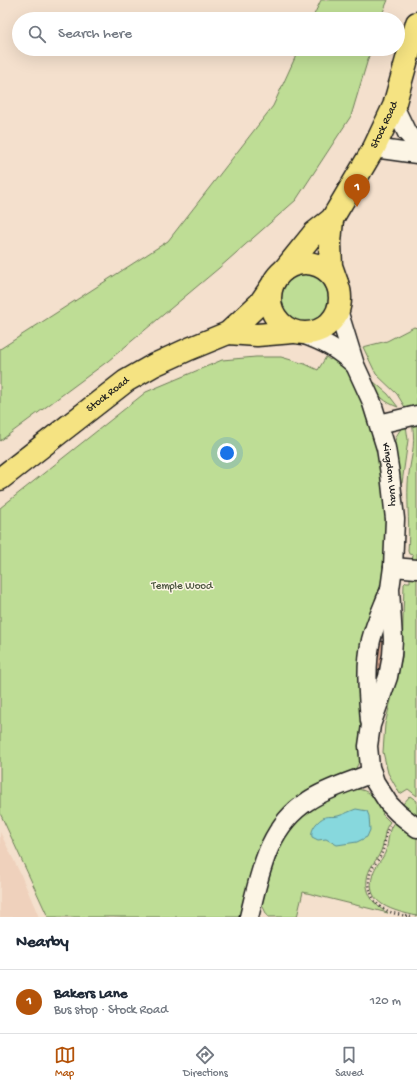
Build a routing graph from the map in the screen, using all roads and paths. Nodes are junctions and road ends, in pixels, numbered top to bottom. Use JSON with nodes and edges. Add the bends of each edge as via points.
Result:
{"nodes":[{"id":1,"x":417,"y":23,"type":"edge"},
{"id":2,"x":394,"y":106,"type":"junction"},
{"id":3,"x":417,"y":144,"type":"edge"},
{"id":4,"x":374,"y":148,"type":"junction"},
{"id":5,"x":417,"y":154,"type":"edge"},
{"id":6,"x":332,"y":219,"type":"junction"},
{"id":7,"x":285,"y":269,"type":"junction"},
{"id":8,"x":337,"y":283,"type":"junction"},
{"id":9,"x":271,"y":287,"type":"junction"},
{"id":10,"x":338,"y":310,"type":"junction"},
{"id":11,"x":228,"y":333,"type":"junction"},
{"id":12,"x":298,"y":333,"type":"junction"},
{"id":13,"x":355,"y":365,"type":"junction"},
{"id":14,"x":417,"y":415,"type":"edge"},
{"id":15,"x":379,"y":424,"type":"junction"},
{"id":16,"x":0,"y":479,"type":"edge"},
{"id":17,"x":393,"y":567,"type":"junction"},
{"id":18,"x":417,"y":570,"type":"edge"},
{"id":19,"x":372,"y":773,"type":"junction"},
{"id":20,"x":393,"y":821,"type":"dead end"},
{"id":21,"x":417,"y":828,"type":"edge"},
{"id":22,"x":394,"y":913,"type":"junction"},
{"id":23,"x":249,"y":917,"type":"edge"},
{"id":24,"x":393,"y":917,"type":"edge"},
{"id":25,"x":411,"y":917,"type":"edge"}],
"edges":[{"from":1,"to":2,"type":"main road","name":"Stock Road"},
{"from":2,"to":3,"type":"street","via":[[407,133]]},
{"from":2,"to":4,"type":"main road","name":"Stock Road"},
{"from":4,"to":5,"type":"street"},
{"from":4,"to":6,"type":"main road","name":"Stock Road"},
{"from":6,"to":7,"type":"main road","name":"Stock Road","via":[[314,233]]},
{"from":6,"to":8,"type":"main road","name":"Stock Road","via":[[331,266]]},
{"from":7,"to":8,"type":"main road","via":[[298,264],[317,265],[332,275]]},
{"from":7,"to":9,"type":"main road"},
{"from":8,"to":10,"type":"main road","via":[[340,292]]},
{"from":9,"to":11,"type":"main road","name":"Stock Road","via":[[260,303]]},
{"from":9,"to":12,"type":"main road","via":[[269,296],[273,314],[285,328]]},
{"from":10,"to":12,"type":"main road","via":[[328,326],[312,333]]},
{"from":10,"to":13,"type":"street","name":"Kingdom Way"},
{"from":11,"to":12,"type":"main road","name":"Stock Road"},
{"from":11,"to":16,"type":"main road","name":"Stock Road","via":[[126,380]]},
{"from":12,"to":13,"type":"street","name":"Kingdom Way","via":[[321,340]]},
{"from":13,"to":15,"type":"street","name":"Kingdom Way"},
{"from":14,"to":15,"type":"street"},
{"from":15,"to":17,"type":"street","name":"Kingdom Way","via":[[386,448],[393,495]]},
{"from":17,"to":18,"type":"street"},
{"from":17,"to":19,"type":"street","name":"Kingdom Way","via":[[390,589],[378,618],[370,648],[368,693],[371,726],[368,746]]},
{"from":19,"to":21,"type":"street","name":"Kingdom Way","via":[[389,804]]},
{"from":19,"to":23,"type":"street","via":[[315,797],[286,820],[272,839],[266,854]]},
{"from":20,"to":22,"type":"path","via":[[387,830],[384,847],[371,872],[369,883],[376,902]]},
{"from":22,"to":24,"type":"path"},
{"from":22,"to":25,"type":"path"}]}
